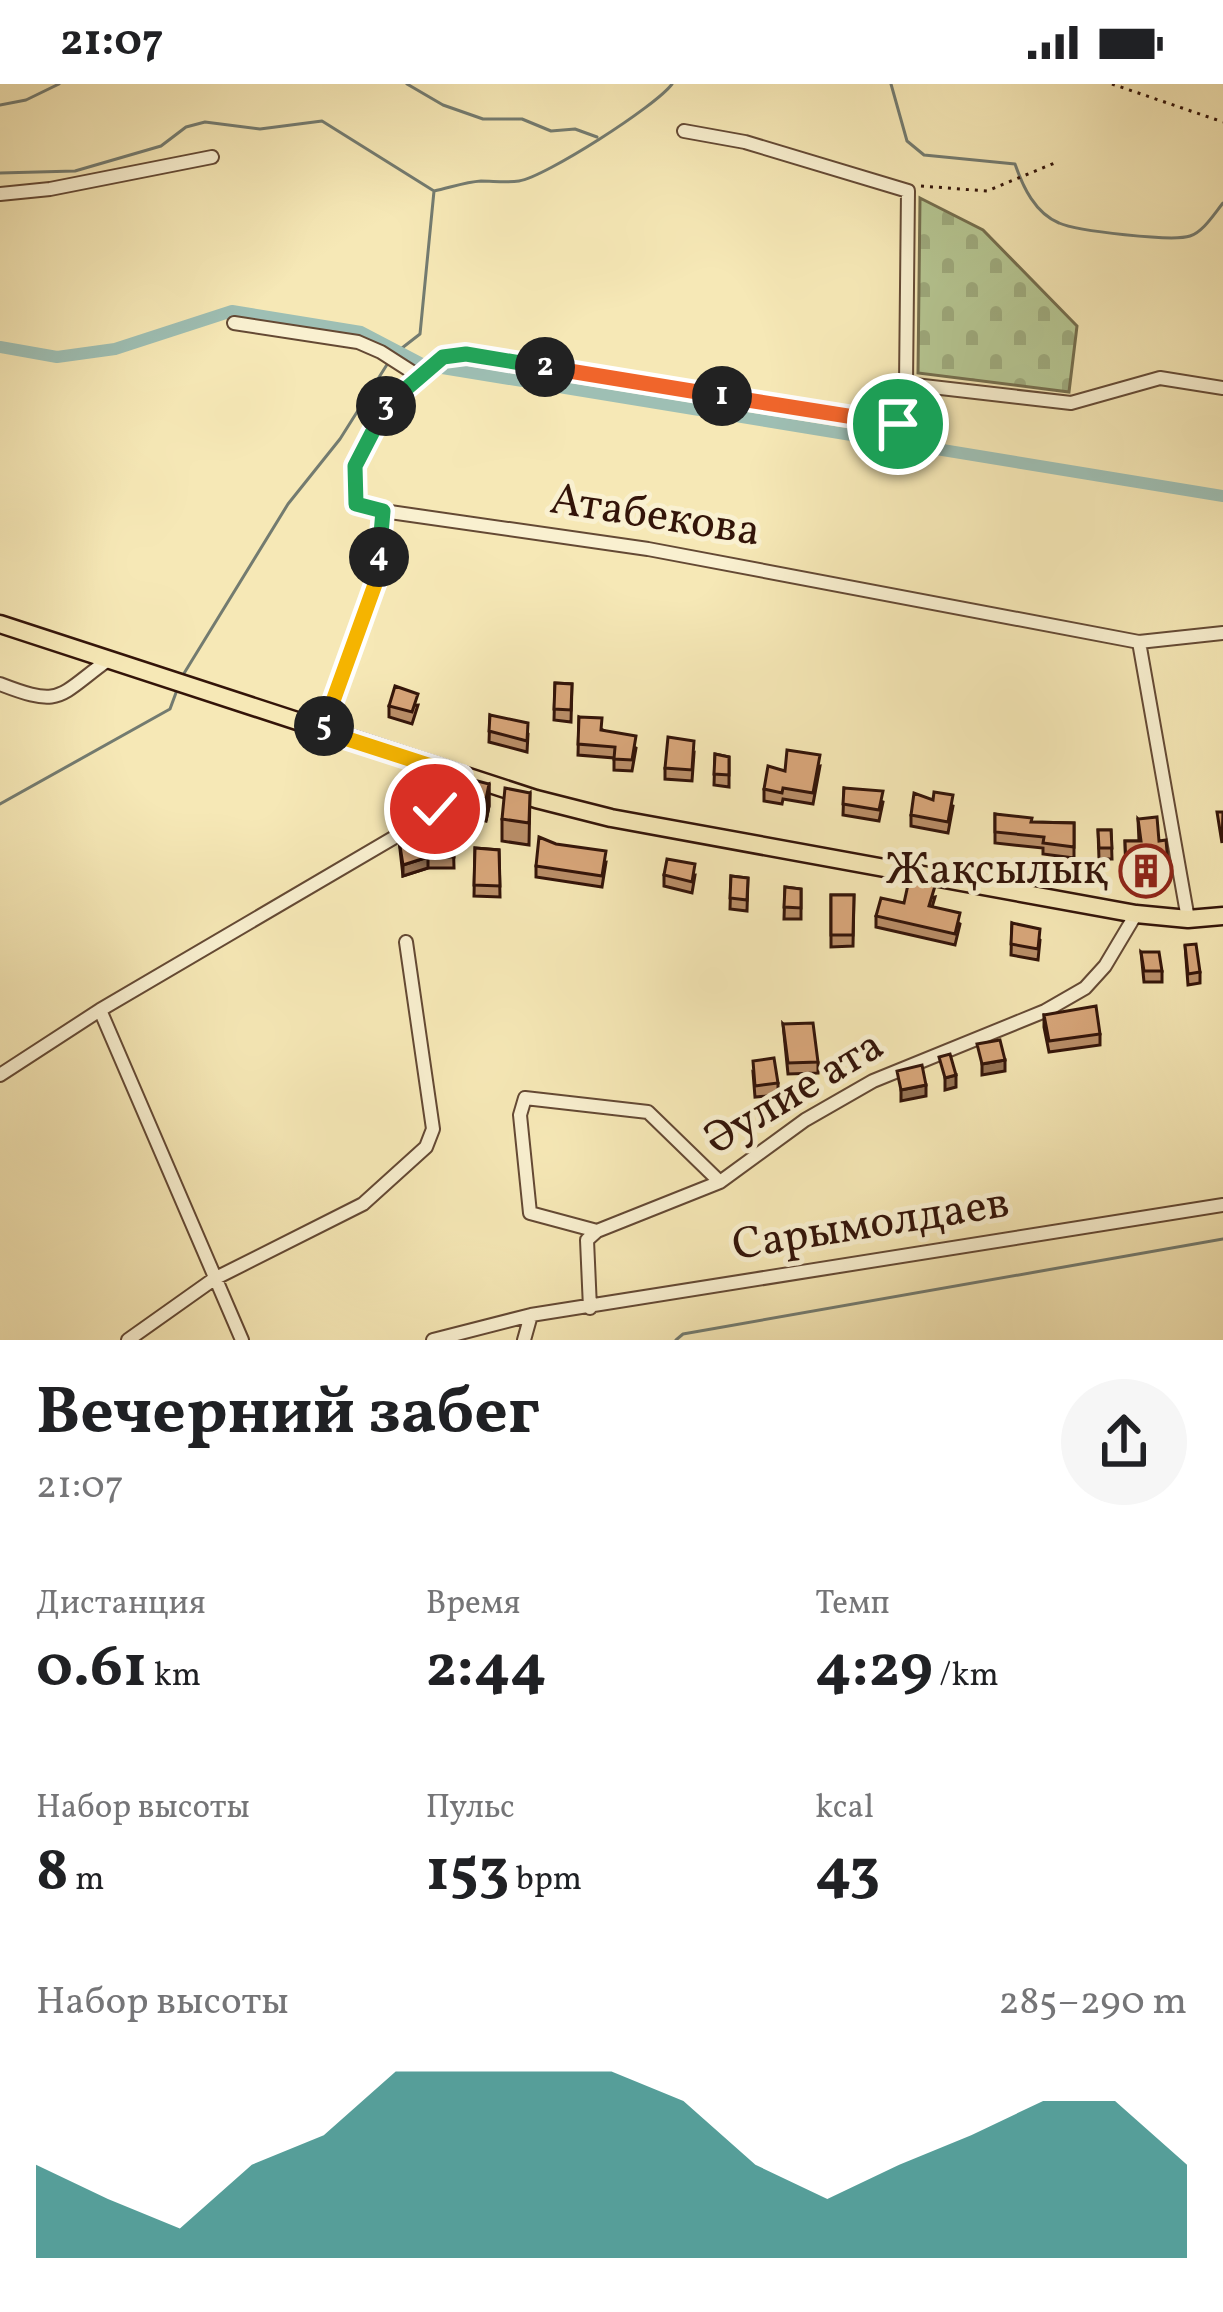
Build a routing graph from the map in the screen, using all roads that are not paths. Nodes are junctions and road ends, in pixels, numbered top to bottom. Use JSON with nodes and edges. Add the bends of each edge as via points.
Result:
{"nodes":[{"id":1,"x":684,"y":131,"type":"dead end"},
{"id":2,"x":212,"y":157,"type":"dead end"},
{"id":3,"x":0,"y":194,"type":"edge"},
{"id":4,"x":235,"y":323,"type":"dead end"},
{"id":5,"x":420,"y":377,"type":"junction"},
{"id":6,"x":906,"y":384,"type":"junction"},
{"id":7,"x":1223,"y":388,"type":"edge"},
{"id":8,"x":383,"y":511,"type":"junction"},
{"id":9,"x":0,"y":624,"type":"edge"},
{"id":10,"x":1223,"y":633,"type":"edge"},
{"id":11,"x":1139,"y":642,"type":"junction"},
{"id":12,"x":108,"y":659,"type":"junction"},
{"id":13,"x":0,"y":683,"type":"edge"},
{"id":14,"x":323,"y":731,"type":"junction"},
{"id":15,"x":462,"y":776,"type":"junction"},
{"id":16,"x":1136,"y":914,"type":"junction"},
{"id":17,"x":1223,"y":916,"type":"edge"},
{"id":18,"x":1188,"y":919,"type":"junction"},
{"id":19,"x":406,"y":942,"type":"dead end"},
{"id":20,"x":100,"y":1010,"type":"junction"},
{"id":21,"x":0,"y":1075,"type":"edge"},
{"id":22,"x":721,"y":1182,"type":"junction"},
{"id":23,"x":1223,"y":1205,"type":"edge"},
{"id":24,"x":597,"y":1231,"type":"junction"},
{"id":25,"x":214,"y":1280,"type":"junction"},
{"id":26,"x":590,"y":1308,"type":"junction"},
{"id":27,"x":531,"y":1315,"type":"junction"},
{"id":28,"x":128,"y":1340,"type":"edge"},
{"id":29,"x":242,"y":1340,"type":"edge"},
{"id":30,"x":433,"y":1340,"type":"edge"},
{"id":31,"x":524,"y":1340,"type":"edge"}],
"edges":[{"from":1,"to":6,"type":"street","via":[[908,191]]},
{"from":2,"to":3,"type":"street"},
{"from":4,"to":5,"type":"street","via":[[358,343]]},
{"from":5,"to":6,"type":"street","via":[[443,357],[466,354],[898,424]]},
{"from":5,"to":8,"type":"street","via":[[385,406],[355,466],[356,504]]},
{"from":6,"to":7,"type":"street","via":[[1071,403],[1160,378]]},
{"from":8,"to":11,"type":"street","name":"Атабекова","via":[[648,549]]},
{"from":8,"to":14,"type":"street","via":[[378,576]]},
{"from":9,"to":12,"type":"main road"},
{"from":10,"to":11,"type":"street","name":"Атабекова"},
{"from":11,"to":18,"type":"street"},
{"from":12,"to":13,"type":"street","via":[[57,697],[41,700]]},
{"from":12,"to":14,"type":"main road"},
{"from":14,"to":15,"type":"main road"},
{"from":15,"to":16,"type":"main road","via":[[610,818]]},
{"from":15,"to":20,"type":"street","via":[[417,824]]},
{"from":16,"to":18,"type":"main road"},
{"from":16,"to":22,"type":"street","name":"Әулие ата","via":[[1085,988],[873,1081]]},
{"from":17,"to":18,"type":"main road"},
{"from":19,"to":25,"type":"street","via":[[433,1129],[426,1147],[363,1204]]},
{"from":20,"to":21,"type":"street"},
{"from":20,"to":25,"type":"street"},
{"from":22,"to":24,"type":"street","name":"Әулие ата"},
{"from":22,"to":24,"type":"street","name":"Сарымолдаев","via":[[648,1112],[525,1099],[530,1213]]},
{"from":23,"to":26,"type":"street","name":"Сарымолдаев"},
{"from":24,"to":26,"type":"street","via":[[587,1240]]},
{"from":25,"to":28,"type":"street"},
{"from":25,"to":29,"type":"street"},
{"from":26,"to":27,"type":"street","name":"Сарымолдаев"},
{"from":27,"to":30,"type":"street","name":"Сарымолдаев"},
{"from":27,"to":31,"type":"street"}]}
